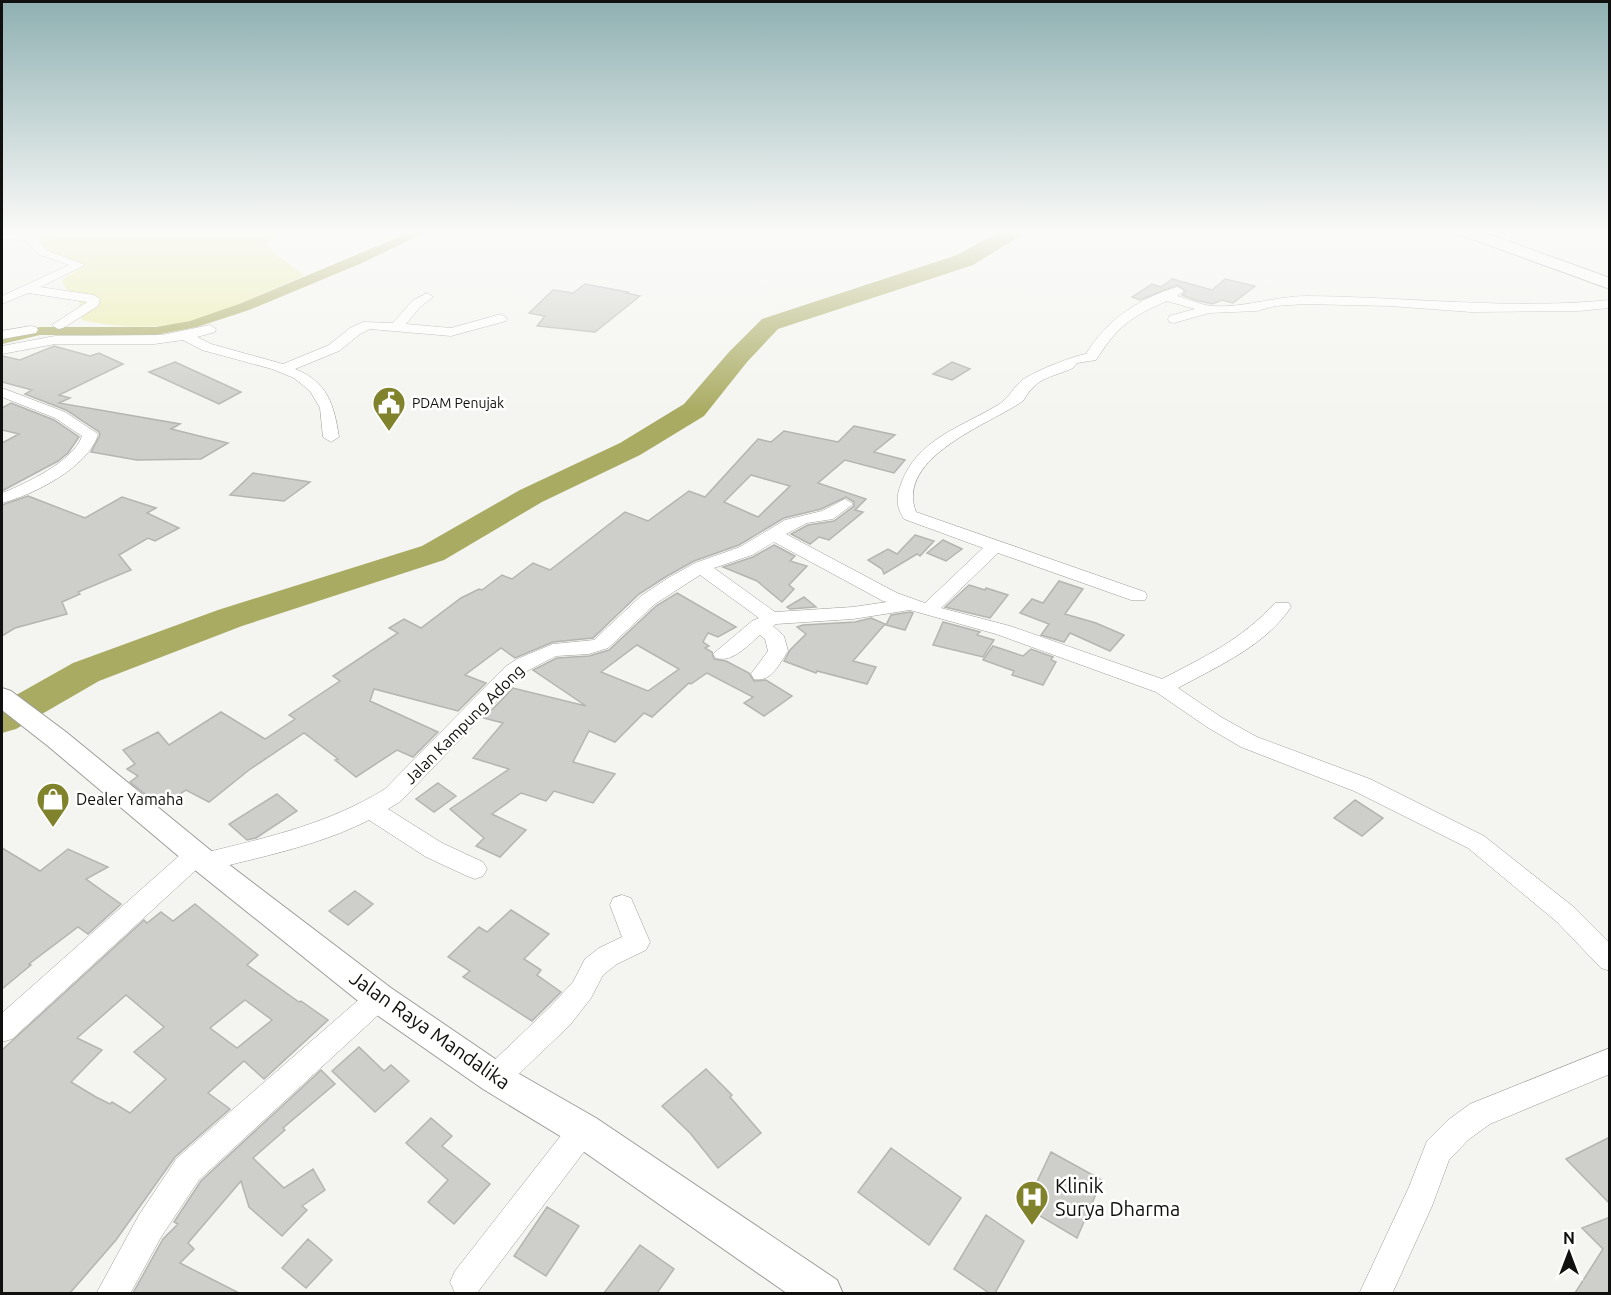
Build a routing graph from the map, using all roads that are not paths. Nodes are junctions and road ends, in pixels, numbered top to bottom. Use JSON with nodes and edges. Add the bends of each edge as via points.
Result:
{"nodes":[{"id":1,"x":19,"y":292,"type":"edge"},
{"id":2,"x":50,"y":292,"type":"edge"},
{"id":3,"x":428,"y":297,"type":"dead end"},
{"id":4,"x":2,"y":300,"type":"edge"},
{"id":5,"x":1610,"y":304,"type":"edge"},
{"id":6,"x":1210,"y":310,"type":"junction"},
{"id":7,"x":501,"y":318,"type":"dead end"},
{"id":8,"x":1174,"y":319,"type":"dead end"},
{"id":9,"x":398,"y":326,"type":"junction"},
{"id":10,"x":210,"y":329,"type":"dead end"},
{"id":11,"x":56,"y":332,"type":"junction"},
{"id":12,"x":2,"y":335,"type":"edge"},
{"id":13,"x":186,"y":336,"type":"junction"},
{"id":14,"x":2,"y":350,"type":"edge"},
{"id":15,"x":284,"y":368,"type":"junction"},
{"id":16,"x":2,"y":392,"type":"edge"},
{"id":17,"x":331,"y":436,"type":"dead end"},
{"id":18,"x":2,"y":498,"type":"edge"},
{"id":19,"x":845,"y":504,"type":"dead end"},
{"id":20,"x":772,"y":534,"type":"junction"},
{"id":21,"x":995,"y":546,"type":"junction"},
{"id":22,"x":701,"y":567,"type":"junction"},
{"id":23,"x":1138,"y":596,"type":"dead end"},
{"id":24,"x":920,"y":607,"type":"junction"},
{"id":25,"x":1282,"y":607,"type":"dead end"},
{"id":26,"x":765,"y":621,"type":"junction"},
{"id":27,"x":723,"y":654,"type":"dead end"},
{"id":28,"x":761,"y":674,"type":"dead end"},
{"id":29,"x":1163,"y":687,"type":"junction"},
{"id":30,"x":2,"y":698,"type":"edge"},
{"id":31,"x":372,"y":810,"type":"junction"},
{"id":32,"x":201,"y":858,"type":"junction"},
{"id":33,"x":475,"y":869,"type":"dead end"},
{"id":34,"x":622,"y":905,"type":"dead end"},
{"id":35,"x":1610,"y":960,"type":"edge"},
{"id":36,"x":379,"y":998,"type":"junction"},
{"id":37,"x":2,"y":1030,"type":"edge"},
{"id":38,"x":1610,"y":1061,"type":"edge"},
{"id":39,"x":495,"y":1078,"type":"junction"},
{"id":40,"x":583,"y":1130,"type":"junction"},
{"id":41,"x":466,"y":1282,"type":"dead end"},
{"id":42,"x":111,"y":1293,"type":"edge"},
{"id":43,"x":823,"y":1293,"type":"edge"},
{"id":44,"x":1375,"y":1293,"type":"edge"}],
"edges":[{"from":1,"to":4,"type":"street"},
{"from":2,"to":11,"type":"street","via":[[94,299]]},
{"from":3,"to":9,"type":"street","via":[[416,304]]},
{"from":5,"to":6,"type":"street","via":[[1578,308],[1471,308],[1305,300]]},
{"from":6,"to":8,"type":"street"},
{"from":6,"to":21,"type":"street","via":[[1172,294],[1131,312],[1101,340],[1091,357],[1073,360],[1028,381],[1020,387],[1018,398],[935,448],[911,473],[905,499],[910,515]]},
{"from":7,"to":9,"type":"street","via":[[458,331]]},
{"from":9,"to":15,"type":"street","via":[[362,327],[334,348]]},
{"from":10,"to":13,"type":"street"},
{"from":11,"to":12,"type":"street"},
{"from":11,"to":13,"type":"street","via":[[144,340]]},
{"from":11,"to":14,"type":"street"},
{"from":13,"to":15,"type":"street","via":[[208,347]]},
{"from":15,"to":17,"type":"street","via":[[312,385],[326,402]]},
{"from":16,"to":18,"type":"street","via":[[60,415],[90,434],[83,450],[59,469]]},
{"from":19,"to":20,"type":"street","name":"Jalan Kampung Adong","via":[[827,515],[803,519]]},
{"from":20,"to":22,"type":"street","name":"Jalan Kampung Adong","via":[[746,552]]},
{"from":20,"to":24,"type":"street","via":[[890,597]]},
{"from":21,"to":23,"type":"street"},
{"from":21,"to":24,"type":"street"},
{"from":22,"to":26,"type":"street"},
{"from":22,"to":31,"type":"street","name":"Jalan Kampung Adong","via":[[659,591],[601,644],[589,649],[555,649],[521,665],[393,795]]},
{"from":24,"to":26,"type":"street"},
{"from":24,"to":29,"type":"street","via":[[1003,630]]},
{"from":25,"to":29,"type":"street","via":[[1262,629],[1231,651]]},
{"from":26,"to":27,"type":"street"},
{"from":26,"to":28,"type":"street","via":[[778,646],[775,657]]},
{"from":29,"to":35,"type":"street","via":[[1249,742],[1362,785],[1476,842],[1566,915]]},
{"from":30,"to":32,"type":"main road","name":"Jalan Raya Mandalika"},
{"from":31,"to":32,"type":"street","name":"Jalan Kampung Adong","via":[[310,833]]},
{"from":31,"to":33,"type":"street","via":[[434,850]]},
{"from":32,"to":36,"type":"main road","name":"Jalan Raya Mandalika"},
{"from":32,"to":37,"type":"street"},
{"from":34,"to":39,"type":"street","via":[[637,942],[594,967],[582,990],[560,1016]]},
{"from":36,"to":39,"type":"main road","name":"Jalan Raya Mandalika"},
{"from":36,"to":42,"type":"street","via":[[188,1169]]},
{"from":38,"to":44,"type":"street","via":[[1480,1114],[1458,1130],[1438,1151],[1422,1195]]},
{"from":39,"to":40,"type":"main road","name":"Jalan Raya Mandalika"},
{"from":40,"to":41,"type":"street"},
{"from":40,"to":43,"type":"main road","name":"Jalan Raya Mandalika"}]}
